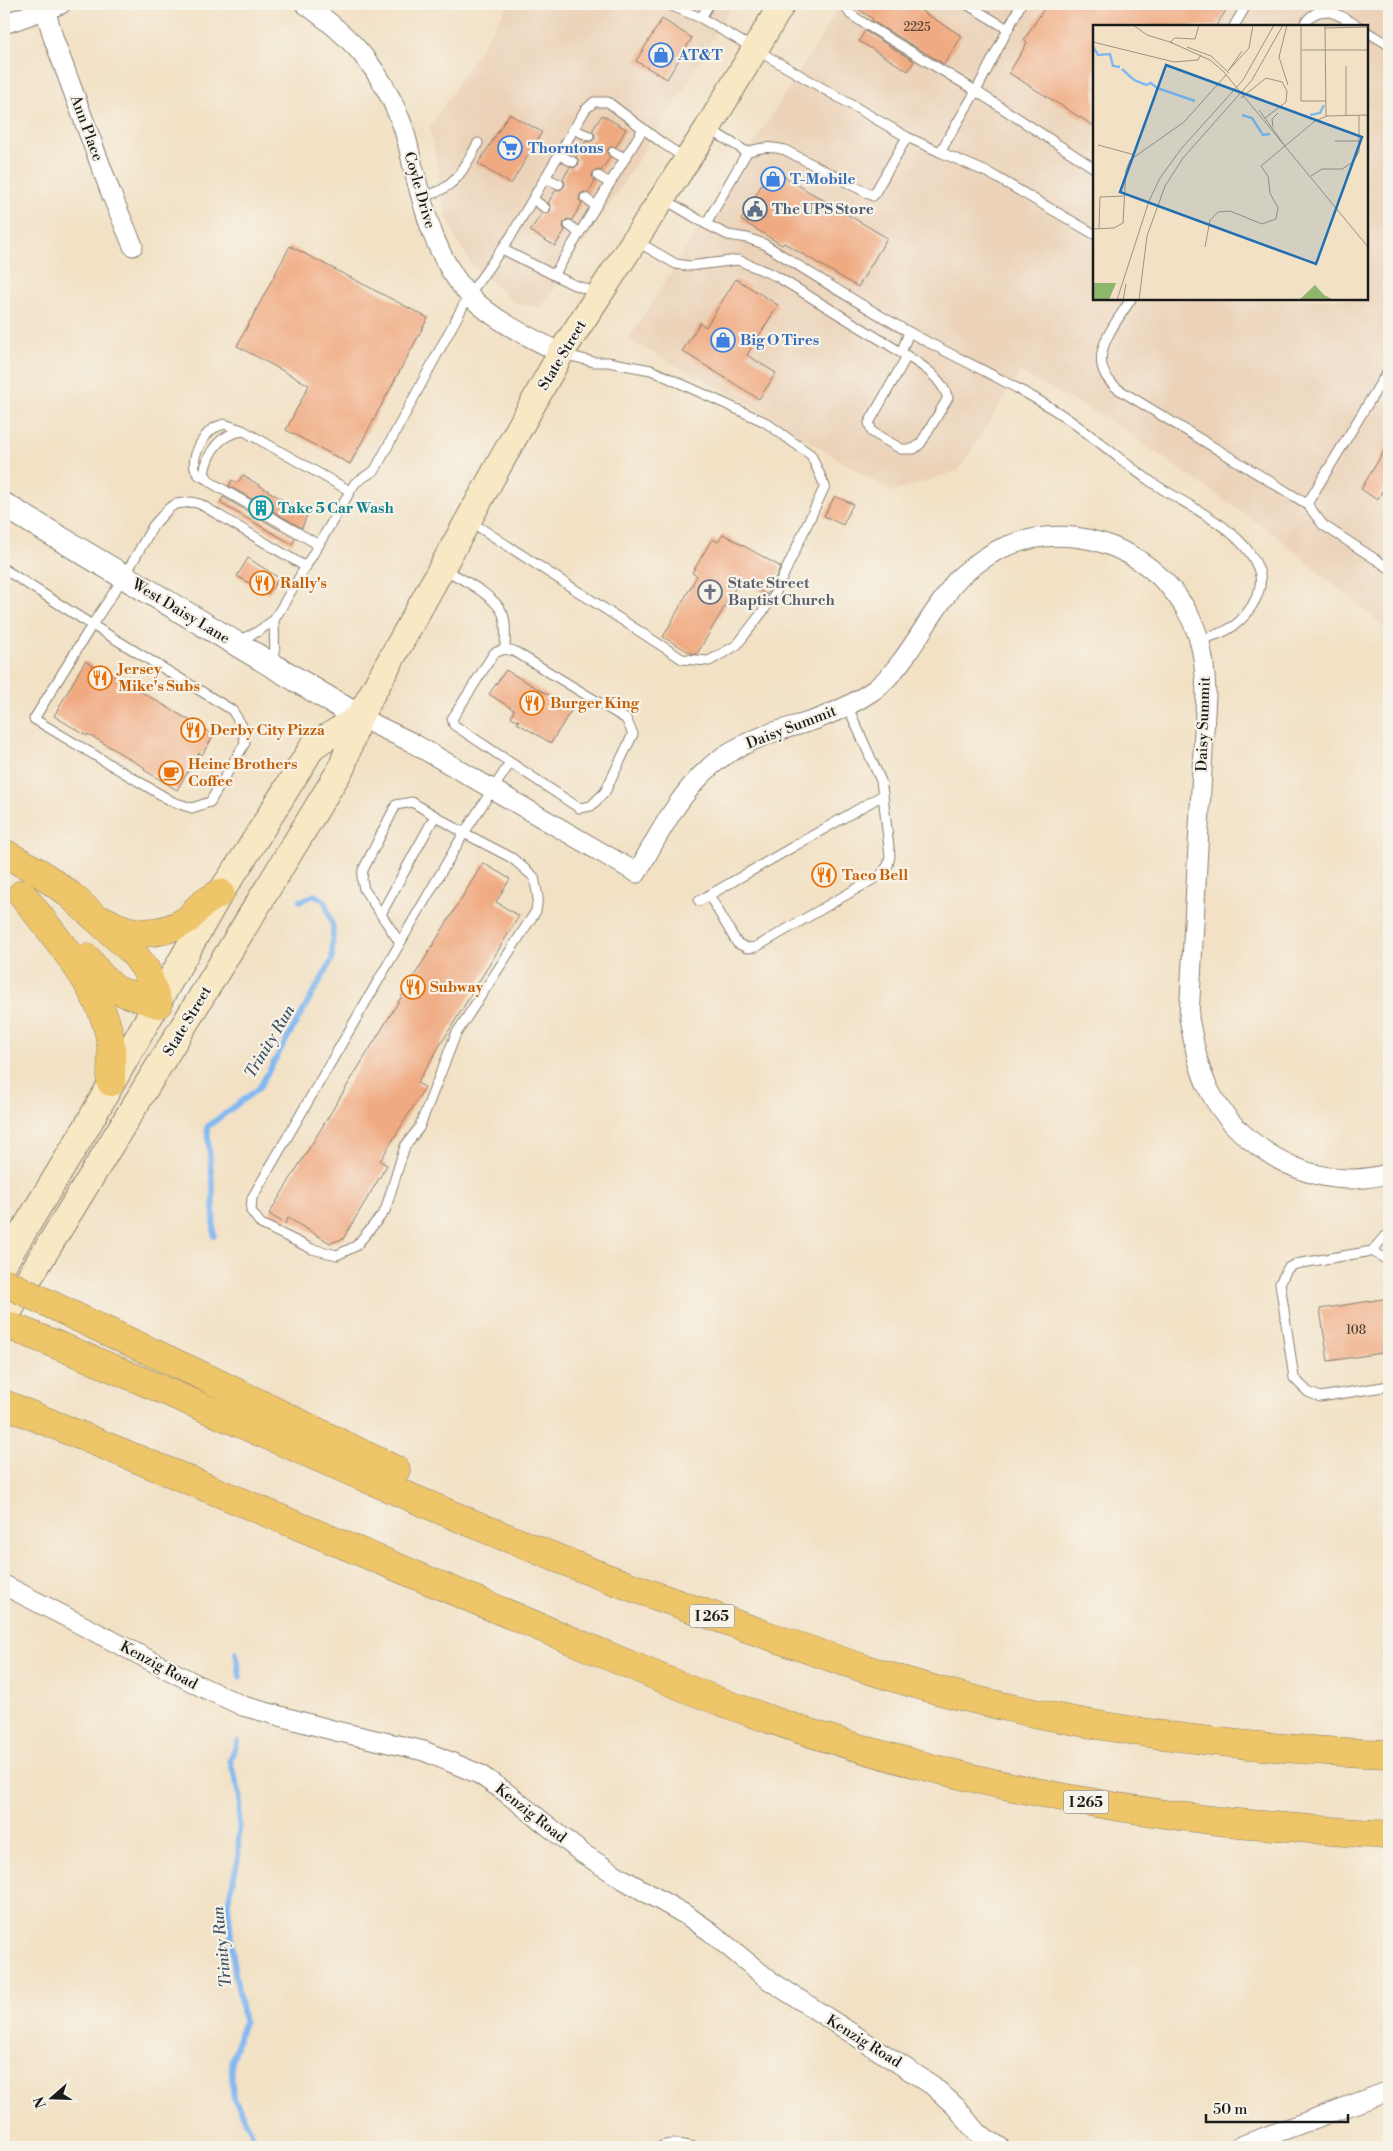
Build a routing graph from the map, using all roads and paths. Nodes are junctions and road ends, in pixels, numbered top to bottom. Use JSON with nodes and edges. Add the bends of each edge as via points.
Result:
{"nodes":[{"id":1,"x":304,"y":4,"type":"edge"},
{"id":2,"x":667,"y":4,"type":"edge"},
{"id":3,"x":709,"y":4,"type":"edge"},
{"id":4,"x":782,"y":4,"type":"edge"},
{"id":5,"x":844,"y":4,"type":"edge"},
{"id":6,"x":966,"y":4,"type":"edge"},
{"id":7,"x":1021,"y":4,"type":"edge"},
{"id":8,"x":1247,"y":4,"type":"edge"},
{"id":9,"x":53,"y":6,"type":"edge"},
{"id":10,"x":700,"y":18,"type":"junction"},
{"id":11,"x":4,"y":24,"type":"edge"},
{"id":12,"x":1235,"y":25,"type":"edge"},
{"id":13,"x":1304,"y":25,"type":"edge"},
{"id":14,"x":1356,"y":25,"type":"edge"},
{"id":15,"x":1008,"y":29,"type":"junction"},
{"id":16,"x":1368,"y":33,"type":"edge"},
{"id":17,"x":1389,"y":46,"type":"edge"},
{"id":18,"x":756,"y":48,"type":"junction"},
{"id":19,"x":976,"y":91,"type":"junction"},
{"id":20,"x":642,"y":128,"type":"junction"},
{"id":21,"x":708,"y":128,"type":"junction"},
{"id":22,"x":573,"y":129,"type":"junction"},
{"id":23,"x":589,"y":136,"type":"dead end"},
{"id":24,"x":907,"y":137,"type":"junction"},
{"id":25,"x":478,"y":144,"type":"dead end"},
{"id":26,"x":613,"y":152,"type":"dead end"},
{"id":27,"x":747,"y":152,"type":"junction"},
{"id":28,"x":940,"y":152,"type":"junction"},
{"id":29,"x":558,"y":155,"type":"junction"},
{"id":30,"x":625,"y":158,"type":"junction"},
{"id":31,"x":688,"y":160,"type":"junction"},
{"id":32,"x":573,"y":162,"type":"dead end"},
{"id":33,"x":1093,"y":167,"type":"edge"},
{"id":34,"x":598,"y":176,"type":"dead end"},
{"id":35,"x":545,"y":178,"type":"junction"},
{"id":36,"x":610,"y":183,"type":"junction"},
{"id":37,"x":559,"y":184,"type":"dead end"},
{"id":38,"x":421,"y":197,"type":"junction"},
{"id":39,"x":533,"y":198,"type":"junction"},
{"id":40,"x":585,"y":198,"type":"dead end"},
{"id":41,"x":663,"y":198,"type":"junction"},
{"id":42,"x":596,"y":206,"type":"junction"},
{"id":43,"x":544,"y":208,"type":"dead end"},
{"id":44,"x":706,"y":224,"type":"junction"},
{"id":45,"x":569,"y":225,"type":"dead end"},
{"id":46,"x":579,"y":233,"type":"junction"},
{"id":47,"x":1093,"y":233,"type":"edge"},
{"id":48,"x":635,"y":241,"type":"junction"},
{"id":49,"x":133,"y":246,"type":"dead end"},
{"id":50,"x":502,"y":248,"type":"junction"},
{"id":51,"x":554,"y":275,"type":"junction"},
{"id":52,"x":599,"y":294,"type":"junction"},
{"id":53,"x":469,"y":295,"type":"junction"},
{"id":54,"x":1130,"y":300,"type":"edge"},
{"id":55,"x":909,"y":332,"type":"junction"},
{"id":56,"x":562,"y":354,"type":"junction"},
{"id":57,"x":904,"y":354,"type":"junction"},
{"id":58,"x":1389,"y":369,"type":"edge"},
{"id":59,"x":244,"y":431,"type":"junction"},
{"id":60,"x":210,"y":482,"type":"junction"},
{"id":61,"x":350,"y":491,"type":"junction"},
{"id":62,"x":1307,"y":504,"type":"junction"},
{"id":63,"x":7,"y":510,"type":"edge"},
{"id":64,"x":469,"y":520,"type":"junction"},
{"id":65,"x":319,"y":545,"type":"junction"},
{"id":66,"x":306,"y":567,"type":"junction"},
{"id":67,"x":442,"y":568,"type":"junction"},
{"id":68,"x":1389,"y":568,"type":"edge"},
{"id":69,"x":4,"y":569,"type":"edge"},
{"id":70,"x":124,"y":576,"type":"junction"},
{"id":71,"x":274,"y":620,"type":"junction"},
{"id":72,"x":92,"y":625,"type":"junction"},
{"id":73,"x":1198,"y":641,"type":"junction"},
{"id":74,"x":235,"y":642,"type":"junction"},
{"id":75,"x":505,"y":649,"type":"junction"},
{"id":76,"x":275,"y":666,"type":"junction"},
{"id":77,"x":847,"y":704,"type":"junction"},
{"id":78,"x":359,"y":717,"type":"junction"},
{"id":79,"x":510,"y":763,"type":"junction"},
{"id":80,"x":492,"y":789,"type":"junction"},
{"id":81,"x":883,"y":795,"type":"junction"},
{"id":82,"x":435,"y":816,"type":"junction"},
{"id":83,"x":464,"y":832,"type":"junction"},
{"id":84,"x":4,"y":853,"type":"edge"},
{"id":85,"x":13,"y":889,"type":"edge"},
{"id":86,"x":220,"y":893,"type":"junction"},
{"id":87,"x":69,"y":894,"type":"junction"},
{"id":88,"x":709,"y":895,"type":"junction"},
{"id":89,"x":699,"y":901,"type":"dead end"},
{"id":90,"x":381,"y":914,"type":"junction"},
{"id":91,"x":400,"y":943,"type":"junction"},
{"id":92,"x":158,"y":1004,"type":"junction"},
{"id":93,"x":187,"y":1021,"type":"junction"},
{"id":94,"x":111,"y":1082,"type":"junction"},
{"id":95,"x":1389,"y":1174,"type":"edge"},
{"id":96,"x":1389,"y":1236,"type":"edge"},
{"id":97,"x":1372,"y":1251,"type":"junction"},
{"id":98,"x":1389,"y":1261,"type":"edge"},
{"id":99,"x":4,"y":1263,"type":"edge"},
{"id":100,"x":4,"y":1282,"type":"edge"},
{"id":101,"x":4,"y":1319,"type":"edge"},
{"id":102,"x":4,"y":1324,"type":"edge"},
{"id":103,"x":1389,"y":1386,"type":"edge"},
{"id":104,"x":10,"y":1406,"type":"edge"},
{"id":105,"x":4,"y":1586,"type":"edge"},
{"id":106,"x":638,"y":1589,"type":"junction"},
{"id":107,"x":1389,"y":1754,"type":"edge"},
{"id":108,"x":1389,"y":1834,"type":"edge"},
{"id":109,"x":1389,"y":2091,"type":"edge"},
{"id":110,"x":978,"y":2140,"type":"edge"},
{"id":111,"x":659,"y":2147,"type":"edge"},
{"id":112,"x":694,"y":2147,"type":"edge"},
{"id":113,"x":1000,"y":2147,"type":"edge"},
{"id":114,"x":1238,"y":2147,"type":"edge"}],
"edges":[{"from":1,"to":38,"type":"street","name":"Coyle Drive","via":[[348,36],[383,82],[401,120]]},
{"from":2,"to":10,"type":"lane"},
{"from":3,"to":10,"type":"lane"},
{"from":4,"to":18,"type":"main road","name":"State Street"},
{"from":5,"to":19,"type":"lane","via":[[850,14],[862,22]]},
{"from":6,"to":15,"type":"lane"},
{"from":7,"to":15,"type":"lane"},
{"from":8,"to":12,"type":"lane"},
{"from":9,"to":11,"type":"street"},
{"from":9,"to":49,"type":"street","name":"Ann Place","via":[[54,40]]},
{"from":10,"to":18,"type":"lane"},
{"from":13,"to":14,"type":"lane","via":[[1312,14],[1325,11],[1338,14]]},
{"from":15,"to":19,"type":"lane"},
{"from":16,"to":17,"type":"lane"},
{"from":18,"to":21,"type":"main road","name":"State Street"},
{"from":18,"to":24,"type":"lane"},
{"from":19,"to":28,"type":"lane"},
{"from":19,"to":33,"type":"lane"},
{"from":20,"to":22,"type":"lane","via":[[608,102],[594,102]]},
{"from":20,"to":30,"type":"lane"},
{"from":20,"to":31,"type":"lane"},
{"from":21,"to":27,"type":"lane"},
{"from":21,"to":31,"type":"main road","name":"State Street"},
{"from":22,"to":23,"type":"lane"},
{"from":22,"to":29,"type":"lane"},
{"from":24,"to":27,"type":"lane","via":[[873,196],[785,150],[760,147]]},
{"from":24,"to":28,"type":"lane"},
{"from":25,"to":38,"type":"lane","via":[[453,183],[436,194]]},
{"from":26,"to":30,"type":"lane"},
{"from":27,"to":44,"type":"lane"},
{"from":28,"to":47,"type":"lane","via":[[989,173]]},
{"from":29,"to":32,"type":"lane"},
{"from":29,"to":35,"type":"lane"},
{"from":30,"to":36,"type":"lane"},
{"from":31,"to":41,"type":"main road","name":"State Street"},
{"from":34,"to":36,"type":"lane"},
{"from":35,"to":37,"type":"lane"},
{"from":35,"to":39,"type":"lane"},
{"from":36,"to":42,"type":"lane"},
{"from":38,"to":53,"type":"street","name":"Coyle Drive","via":[[435,240],[451,272]]},
{"from":39,"to":43,"type":"lane"},
{"from":39,"to":50,"type":"lane"},
{"from":40,"to":42,"type":"lane"},
{"from":41,"to":44,"type":"lane"},
{"from":41,"to":48,"type":"main road","name":"State Street"},
{"from":42,"to":46,"type":"lane"},
{"from":44,"to":55,"type":"lane","via":[[728,235],[764,244]]},
{"from":45,"to":46,"type":"lane"},
{"from":46,"to":51,"type":"lane"},
{"from":48,"to":52,"type":"main road","name":"State Street"},
{"from":48,"to":57,"type":"lane","via":[[676,264],[689,266],[738,260],[776,276]]},
{"from":50,"to":51,"type":"lane"},
{"from":50,"to":53,"type":"lane"},
{"from":51,"to":52,"type":"lane"},
{"from":52,"to":56,"type":"main road","name":"State Street"},
{"from":53,"to":56,"type":"street","name":"Coyle Drive","via":[[506,324]]},
{"from":53,"to":61,"type":"lane","via":[[375,470],[358,481]]},
{"from":54,"to":62,"type":"lane","via":[[1102,350],[1101,367],[1107,381]]},
{"from":55,"to":57,"type":"lane"},
{"from":55,"to":73,"type":"lane","via":[[1051,408],[1150,482],[1238,539],[1259,571],[1256,595],[1249,610],[1227,630]]},
{"from":56,"to":64,"type":"main road","name":"State Street"},
{"from":56,"to":64,"type":"lane","via":[[652,370],[765,422],[811,455],[825,486],[773,598],[737,645],[709,661],[682,659]]},
{"from":57,"to":57,"type":"lane","via":[[932,374],[944,386],[948,398],[922,443],[914,449],[901,449],[872,432],[869,423]]},
{"from":58,"to":62,"type":"lane"},
{"from":59,"to":60,"type":"lane","via":[[225,436],[216,446],[204,473]]},
{"from":59,"to":60,"type":"lane","via":[[224,424],[210,430],[195,456],[194,465],[198,474]]},
{"from":59,"to":61,"type":"lane"},
{"from":60,"to":65,"type":"lane"},
{"from":61,"to":65,"type":"lane"},
{"from":62,"to":68,"type":"lane","via":[[1323,524]]},
{"from":63,"to":70,"type":"street","name":"West Daisy Lane"},
{"from":64,"to":67,"type":"main road","name":"State Street"},
{"from":65,"to":66,"type":"lane"},
{"from":66,"to":70,"type":"lane","via":[[200,504],[183,502],[162,514]]},
{"from":66,"to":71,"type":"lane"},
{"from":67,"to":75,"type":"lane","via":[[490,599],[503,613]]},
{"from":67,"to":78,"type":"main road","name":"State Street"},
{"from":69,"to":72,"type":"lane"},
{"from":70,"to":72,"type":"lane"},
{"from":70,"to":74,"type":"street","name":"West Daisy Lane"},
{"from":71,"to":74,"type":"lane"},
{"from":71,"to":76,"type":"lane"},
{"from":72,"to":72,"type":"lane","via":[[232,710],[242,726],[244,744],[210,802],[192,808],[173,802],[34,719]]},
{"from":73,"to":77,"type":"street","name":"Daisy Summit","via":[[1192,620],[1176,593],[1154,570],[1131,554],[1104,542],[1070,536],[1040,538],[1010,545],[984,558],[960,577],[901,662],[874,689]]},
{"from":73,"to":95,"type":"street","name":"Daisy Summit","via":[[1205,662],[1206,694],[1189,1018],[1196,1057],[1210,1092],[1239,1131],[1258,1147],[1295,1167],[1324,1177],[1349,1179]]},
{"from":74,"to":76,"type":"street","name":"West Daisy Lane"},
{"from":75,"to":79,"type":"lane","via":[[494,653],[452,719],[454,725]]},
{"from":75,"to":79,"type":"lane","via":[[514,651],[626,719],[633,734],[605,792],[590,806],[579,808]]},
{"from":76,"to":78,"type":"street","name":"West Daisy Lane"},
{"from":77,"to":80,"type":"street","name":"Daisy Summit","via":[[820,718],[744,744],[710,766],[690,787],[637,873]]},
{"from":77,"to":81,"type":"lane","via":[[881,781]]},
{"from":78,"to":80,"type":"street","via":[[411,742]]},
{"from":78,"to":86,"type":"main road","name":"State Street","via":[[313,746]]},
{"from":78,"to":93,"type":"main road","name":"State Street","via":[[342,767]]},
{"from":79,"to":80,"type":"lane"},
{"from":80,"to":83,"type":"lane"},
{"from":81,"to":88,"type":"lane"},
{"from":81,"to":88,"type":"lane","via":[[890,856],[882,874],[756,947],[747,948],[737,943]]},
{"from":82,"to":83,"type":"lane"},
{"from":82,"to":90,"type":"lane"},
{"from":82,"to":90,"type":"lane","via":[[412,802],[396,805],[363,870],[364,889]]},
{"from":83,"to":91,"type":"lane"},
{"from":83,"to":91,"type":"lane","via":[[512,858],[534,876],[538,897],[536,911],[456,1034],[418,1128],[405,1146],[385,1212],[356,1246],[337,1255],[312,1249],[261,1224],[250,1211],[252,1198]]},
{"from":84,"to":87,"type":"highway"},
{"from":85,"to":92,"type":"highway","via":[[47,910],[116,990]]},
{"from":85,"to":94,"type":"highway","via":[[61,945],[102,1008],[112,1046]]},
{"from":86,"to":87,"type":"highway","via":[[172,928],[141,933],[114,926]]},
{"from":86,"to":92,"type":"main road","name":"State Street"},
{"from":87,"to":92,"type":"highway","via":[[132,951],[146,970]]},
{"from":88,"to":89,"type":"lane"},
{"from":90,"to":91,"type":"lane"},
{"from":92,"to":93,"type":"main road"},
{"from":92,"to":94,"type":"main road","name":"State Street"},
{"from":93,"to":101,"type":"main road","name":"State Street"},
{"from":94,"to":99,"type":"main road","name":"State Street"},
{"from":96,"to":97,"type":"lane","via":[[1384,1237]]},
{"from":97,"to":98,"type":"lane"},
{"from":97,"to":103,"type":"lane","via":[[1296,1264],[1286,1272],[1279,1287],[1293,1374],[1301,1387],[1320,1397]]},
{"from":100,"to":106,"type":"highway","bridge":true,"via":[[205,1376]]},
{"from":102,"to":106,"type":"highway","number":"I 265","via":[[71,1349],[562,1560]]},
{"from":104,"to":108,"type":"highway","number":"I 265","via":[[685,1688],[754,1716],[826,1739],[941,1772],[1113,1806],[1251,1824]]},
{"from":105,"to":110,"type":"street","name":"Kenzig Road","via":[[243,1706],[424,1751],[479,1774],[582,1853],[686,1915],[812,2010],[932,2085],[956,2107]]},
{"from":106,"to":107,"type":"highway","number":"I 265","via":[[834,1659],[966,1698],[1038,1714],[1242,1746]]},
{"from":109,"to":114,"type":"street"},
{"from":110,"to":113,"type":"street","name":"Kenzig Road"},
{"from":111,"to":112,"type":"lane","via":[[679,2144]]}]}
